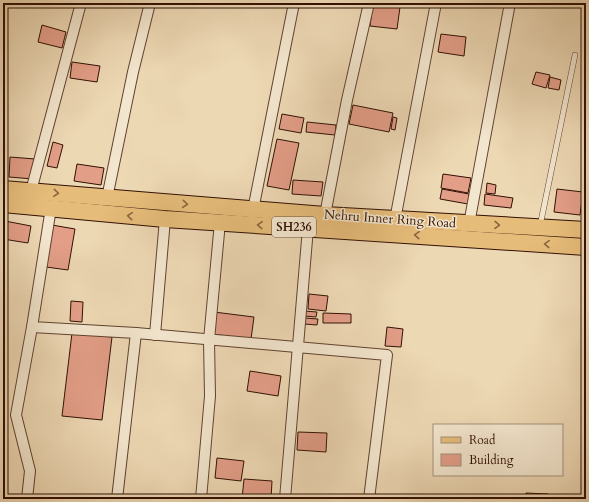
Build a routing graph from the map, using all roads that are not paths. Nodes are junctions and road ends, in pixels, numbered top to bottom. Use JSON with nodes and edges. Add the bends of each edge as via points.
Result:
{"nodes":[{"id":1,"x":81,"y":3,"type":"edge"},
{"id":2,"x":150,"y":3,"type":"edge"},
{"id":3,"x":294,"y":3,"type":"edge"},
{"id":4,"x":369,"y":3,"type":"edge"},
{"id":5,"x":436,"y":3,"type":"edge"},
{"id":6,"x":510,"y":3,"type":"edge"},
{"id":7,"x":575,"y":55,"type":"dead end"},
{"id":8,"x":3,"y":189,"type":"edge"},
{"id":9,"x":31,"y":191,"type":"junction"},
{"id":10,"x":107,"y":198,"type":"junction"},
{"id":11,"x":3,"y":204,"type":"edge"},
{"id":12,"x":51,"y":208,"type":"junction"},
{"id":13,"x":253,"y":210,"type":"junction"},
{"id":14,"x":325,"y":215,"type":"junction"},
{"id":15,"x":165,"y":219,"type":"junction"},
{"id":16,"x":395,"y":220,"type":"junction"},
{"id":17,"x":220,"y":222,"type":"junction"},
{"id":18,"x":469,"y":224,"type":"junction"},
{"id":19,"x":540,"y":227,"type":"junction"},
{"id":20,"x":308,"y":228,"type":"junction"},
{"id":21,"x":586,"y":230,"type":"edge"},
{"id":22,"x":586,"y":247,"type":"edge"},
{"id":23,"x":32,"y":327,"type":"junction"},
{"id":24,"x":136,"y":333,"type":"junction"},
{"id":25,"x":156,"y":335,"type":"junction"},
{"id":26,"x":209,"y":340,"type":"junction"},
{"id":27,"x":299,"y":348,"type":"junction"},
{"id":28,"x":27,"y":499,"type":"edge"},
{"id":29,"x":117,"y":499,"type":"edge"},
{"id":30,"x":201,"y":499,"type":"edge"},
{"id":31,"x":285,"y":499,"type":"edge"},
{"id":32,"x":369,"y":499,"type":"edge"}],
"edges":[{"from":1,"to":9,"type":"street"},
{"from":2,"to":10,"type":"street"},
{"from":3,"to":13,"type":"street"},
{"from":4,"to":14,"type":"street"},
{"from":5,"to":16,"type":"street"},
{"from":6,"to":18,"type":"street"},
{"from":7,"to":19,"type":"lane"},
{"from":8,"to":9,"type":"main road","name":"Nehru Inner Ring Road","number":"SH236"},
{"from":9,"to":10,"type":"main road","name":"Nehru Inner Ring Road","number":"SH236","one_way":true},
{"from":10,"to":13,"type":"main road","name":"Nehru Inner Ring Road","number":"SH236","one_way":true},
{"from":11,"to":12,"type":"main road","number":"SH236"},
{"from":15,"to":12,"type":"main road","number":"SH236","one_way":true},
{"from":12,"to":23,"type":"street"},
{"from":13,"to":14,"type":"main road","name":"Nehru Inner Ring Road","number":"SH236"},
{"from":14,"to":16,"type":"main road","name":"Nehru Inner Ring Road","number":"SH236"},
{"from":15,"to":17,"type":"main road","number":"SH236"},
{"from":15,"to":25,"type":"street"},
{"from":16,"to":18,"type":"main road","name":"Nehru Inner Ring Road","number":"SH236"},
{"from":20,"to":17,"type":"main road","number":"SH236","one_way":true},
{"from":17,"to":26,"type":"street"},
{"from":18,"to":19,"type":"main road","name":"Nehru Inner Ring Road","number":"SH236","one_way":true},
{"from":19,"to":21,"type":"main road","name":"Nehru Inner Ring Road","number":"SH236"},
{"from":22,"to":20,"type":"main road","number":"SH236","one_way":true},
{"from":20,"to":27,"type":"street"},
{"from":23,"to":24,"type":"street"},
{"from":23,"to":28,"type":"street","via":[[16,415],[30,471]]},
{"from":24,"to":25,"type":"street"},
{"from":24,"to":29,"type":"street"},
{"from":25,"to":26,"type":"street"},
{"from":26,"to":27,"type":"street"},
{"from":26,"to":30,"type":"street","via":[[210,396]]},
{"from":27,"to":31,"type":"street"},
{"from":27,"to":32,"type":"street","via":[[387,354]]}]}
